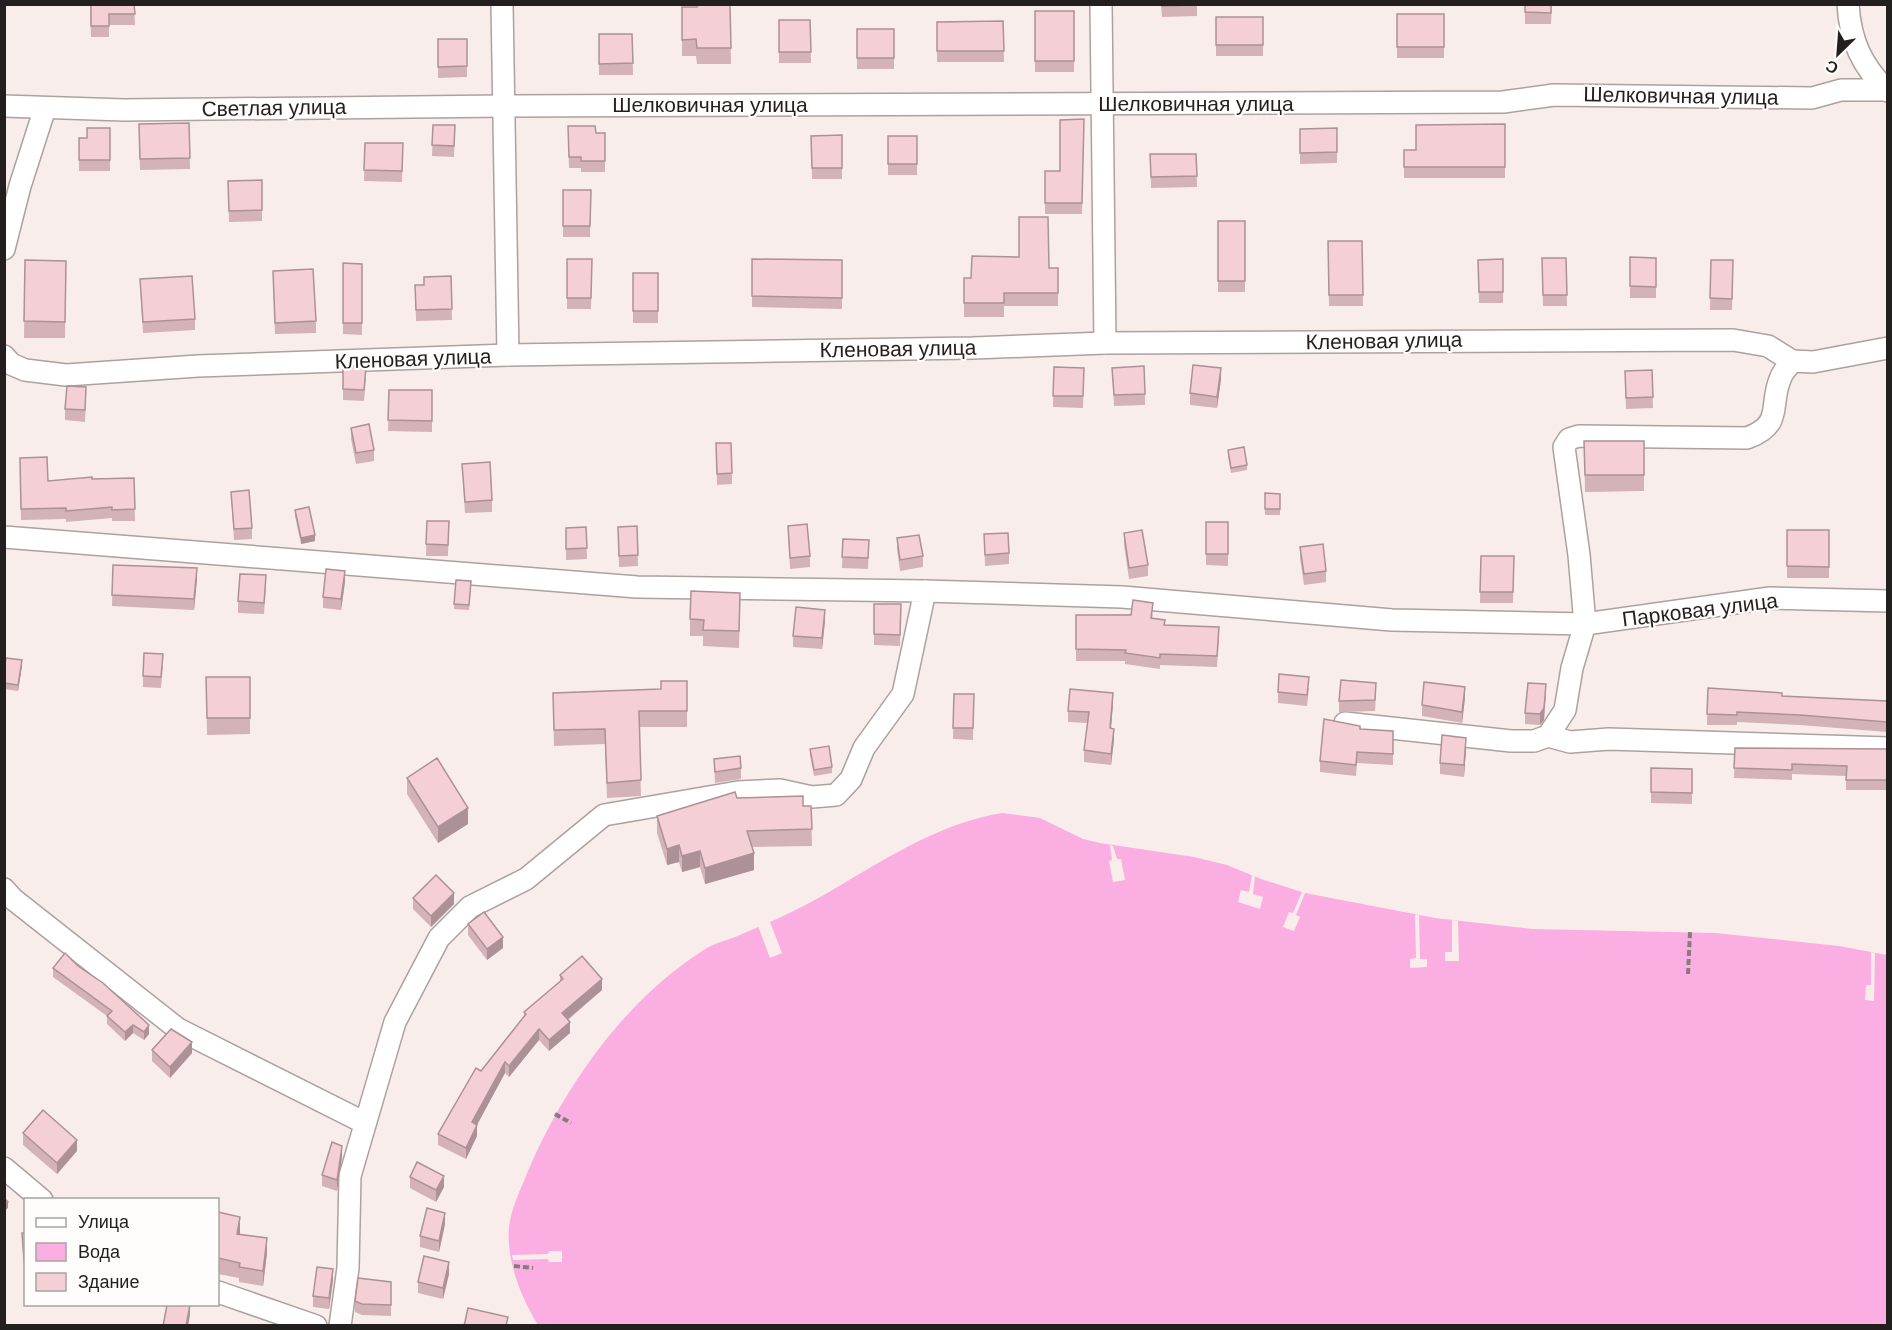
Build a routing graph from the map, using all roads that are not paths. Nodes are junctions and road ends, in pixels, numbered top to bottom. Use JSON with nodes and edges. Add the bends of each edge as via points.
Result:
{"nodes":[{"id":1,"x":502,"y":4,"type":"edge"},
{"id":2,"x":1101,"y":4,"type":"edge"},
{"id":3,"x":1848,"y":4,"type":"edge"},
{"id":4,"x":1887,"y":91,"type":"edge"},
{"id":5,"x":1102,"y":104,"type":"junction"},
{"id":6,"x":4,"y":106,"type":"edge"},
{"id":7,"x":504,"y":106,"type":"junction"},
{"id":8,"x":45,"y":108,"type":"junction"},
{"id":9,"x":4,"y":249,"type":"edge"},
{"id":10,"x":1105,"y":343,"type":"junction"},
{"id":11,"x":1887,"y":348,"type":"edge"},
{"id":12,"x":508,"y":355,"type":"junction"},
{"id":13,"x":4,"y":356,"type":"edge"},
{"id":14,"x":1792,"y":362,"type":"junction"},
{"id":15,"x":4,"y":537,"type":"edge"},
{"id":16,"x":925,"y":591,"type":"junction"},
{"id":17,"x":1887,"y":601,"type":"edge"},
{"id":18,"x":1585,"y":624,"type":"junction"},
{"id":19,"x":1345,"y":723,"type":"edge"},
{"id":20,"x":1548,"y":736,"type":"junction"},
{"id":21,"x":1887,"y":748,"type":"edge"},
{"id":22,"x":4,"y":889,"type":"edge"},
{"id":23,"x":365,"y":1123,"type":"junction"},
{"id":24,"x":4,"y":1168,"type":"edge"},
{"id":25,"x":40,"y":1198,"type":"edge"},
{"id":26,"x":219,"y":1292,"type":"edge"},
{"id":27,"x":316,"y":1326,"type":"edge"},
{"id":28,"x":340,"y":1326,"type":"edge"}],
"edges":[{"from":1,"to":7,"type":"street"},
{"from":2,"to":5,"type":"street"},
{"from":3,"to":4,"type":"street","via":[[1849,26],[1858,54]]},
{"from":4,"to":5,"type":"street","name":"Шелковичная улица","via":[[1841,90],[1812,98],[1566,95],[1503,102]]},
{"from":5,"to":7,"type":"street","name":"Шелковичная улица"},
{"from":5,"to":10,"type":"street"},
{"from":6,"to":8,"type":"street","name":"Светлая улица"},
{"from":7,"to":8,"type":"street","name":"Светлая улица"},
{"from":7,"to":12,"type":"street"},
{"from":8,"to":9,"type":"street"},
{"from":10,"to":12,"type":"street","name":"Кленовая улица"},
{"from":10,"to":14,"type":"street","name":"Кленовая улица","via":[[1733,340],[1768,346]]},
{"from":11,"to":14,"type":"street","via":[[1813,362]]},
{"from":12,"to":13,"type":"street","name":"Кленовая улица","via":[[198,366],[66,375],[25,370]]},
{"from":14,"to":18,"type":"street","via":[[1781,376],[1769,425],[1748,438],[1569,439],[1564,447]]},
{"from":15,"to":16,"type":"street","name":"Парковая улица","via":[[637,587]]},
{"from":16,"to":18,"type":"street","name":"Парковая улица","via":[[1122,597],[1392,620]]},
{"from":16,"to":23,"type":"street","via":[[903,694],[864,748],[851,779],[836,795],[812,797],[780,790],[738,792],[604,815],[526,879],[470,907],[439,938],[395,1022]]},
{"from":17,"to":18,"type":"street","name":"Парковая улица","via":[[1770,598]]},
{"from":18,"to":20,"type":"street","via":[[1565,710]]},
{"from":19,"to":20,"type":"street","via":[[1511,741],[1534,741]]},
{"from":20,"to":21,"type":"street","via":[[1570,742],[1609,739]]},
{"from":22,"to":23,"type":"street","via":[[178,1029]]},
{"from":23,"to":28,"type":"street","via":[[350,1176],[348,1268]]},
{"from":24,"to":25,"type":"street"},
{"from":26,"to":27,"type":"street"}]}
